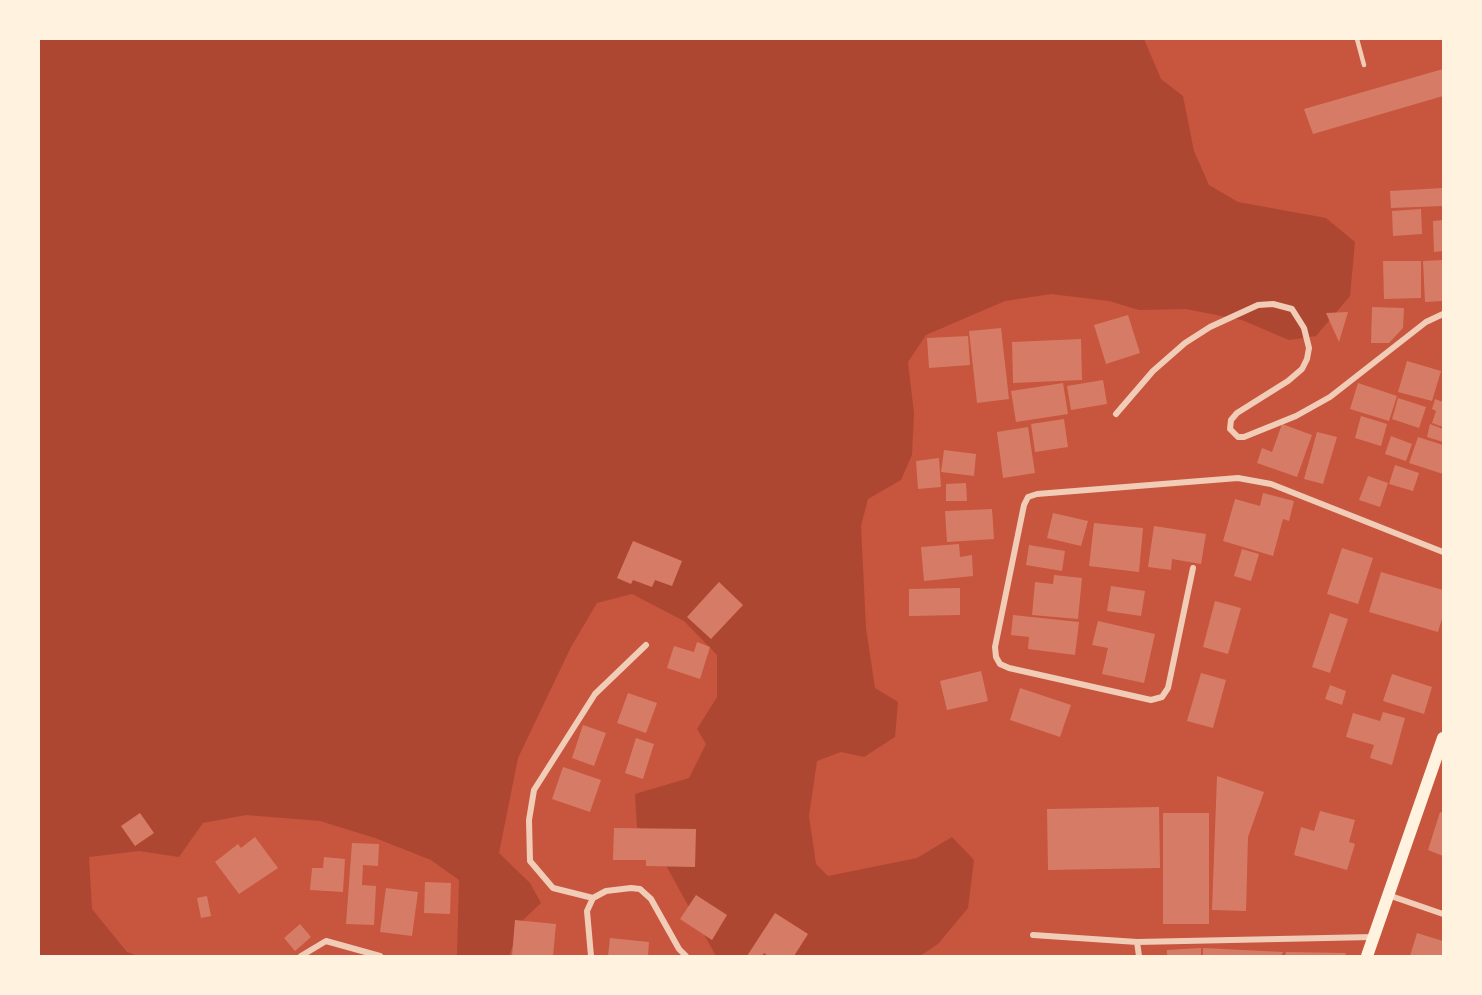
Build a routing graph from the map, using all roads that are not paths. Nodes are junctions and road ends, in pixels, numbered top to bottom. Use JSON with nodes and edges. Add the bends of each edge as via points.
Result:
{"nodes":[{"id":1,"x":1357,"y":39,"type":"edge"},
{"id":2,"x":1364,"y":65,"type":"dead end"},
{"id":3,"x":1443,"y":314,"type":"edge"},
{"id":4,"x":1116,"y":414,"type":"dead end"},
{"id":5,"x":1443,"y":552,"type":"edge"},
{"id":6,"x":1193,"y":568,"type":"dead end"},
{"id":7,"x":646,"y":645,"type":"dead end"},
{"id":8,"x":1443,"y":738,"type":"edge"},
{"id":9,"x":1387,"y":895,"type":"junction"},
{"id":10,"x":593,"y":898,"type":"junction"},
{"id":11,"x":1443,"y":914,"type":"edge"},
{"id":12,"x":1033,"y":935,"type":"dead end"},
{"id":13,"x":1373,"y":937,"type":"junction"},
{"id":14,"x":1137,"y":942,"type":"junction"},
{"id":15,"x":301,"y":956,"type":"edge"},
{"id":16,"x":380,"y":956,"type":"edge"},
{"id":17,"x":591,"y":956,"type":"edge"},
{"id":18,"x":686,"y":956,"type":"edge"},
{"id":19,"x":1139,"y":956,"type":"edge"},
{"id":20,"x":1367,"y":956,"type":"edge"}],
"edges":[{"from":1,"to":2,"type":"lane"},
{"from":3,"to":4,"type":"street","via":[[1426,322],[1330,397],[1296,416],[1238,437],[1230,429],[1231,420],[1302,369],[1309,348],[1304,328],[1292,309],[1258,305],[1185,343],[1153,371]]},
{"from":5,"to":6,"type":"street","via":[[1271,484],[1239,478],[1037,494],[1028,497],[1024,505],[996,657],[1009,668],[1151,700],[1162,697],[1168,688]]},
{"from":7,"to":10,"type":"street","via":[[596,694],[534,790],[529,820],[530,861],[553,888]]},
{"from":8,"to":9,"type":"main road"},
{"from":9,"to":11,"type":"street"},
{"from":9,"to":13,"type":"main road"},
{"from":10,"to":17,"type":"street","via":[[588,911]]},
{"from":10,"to":18,"type":"street","via":[[606,891],[640,889],[651,899]]},
{"from":12,"to":14,"type":"street"},
{"from":13,"to":14,"type":"street"},
{"from":13,"to":20,"type":"main road"},
{"from":14,"to":19,"type":"street"},
{"from":15,"to":16,"type":"street","via":[[326,941]]}]}
